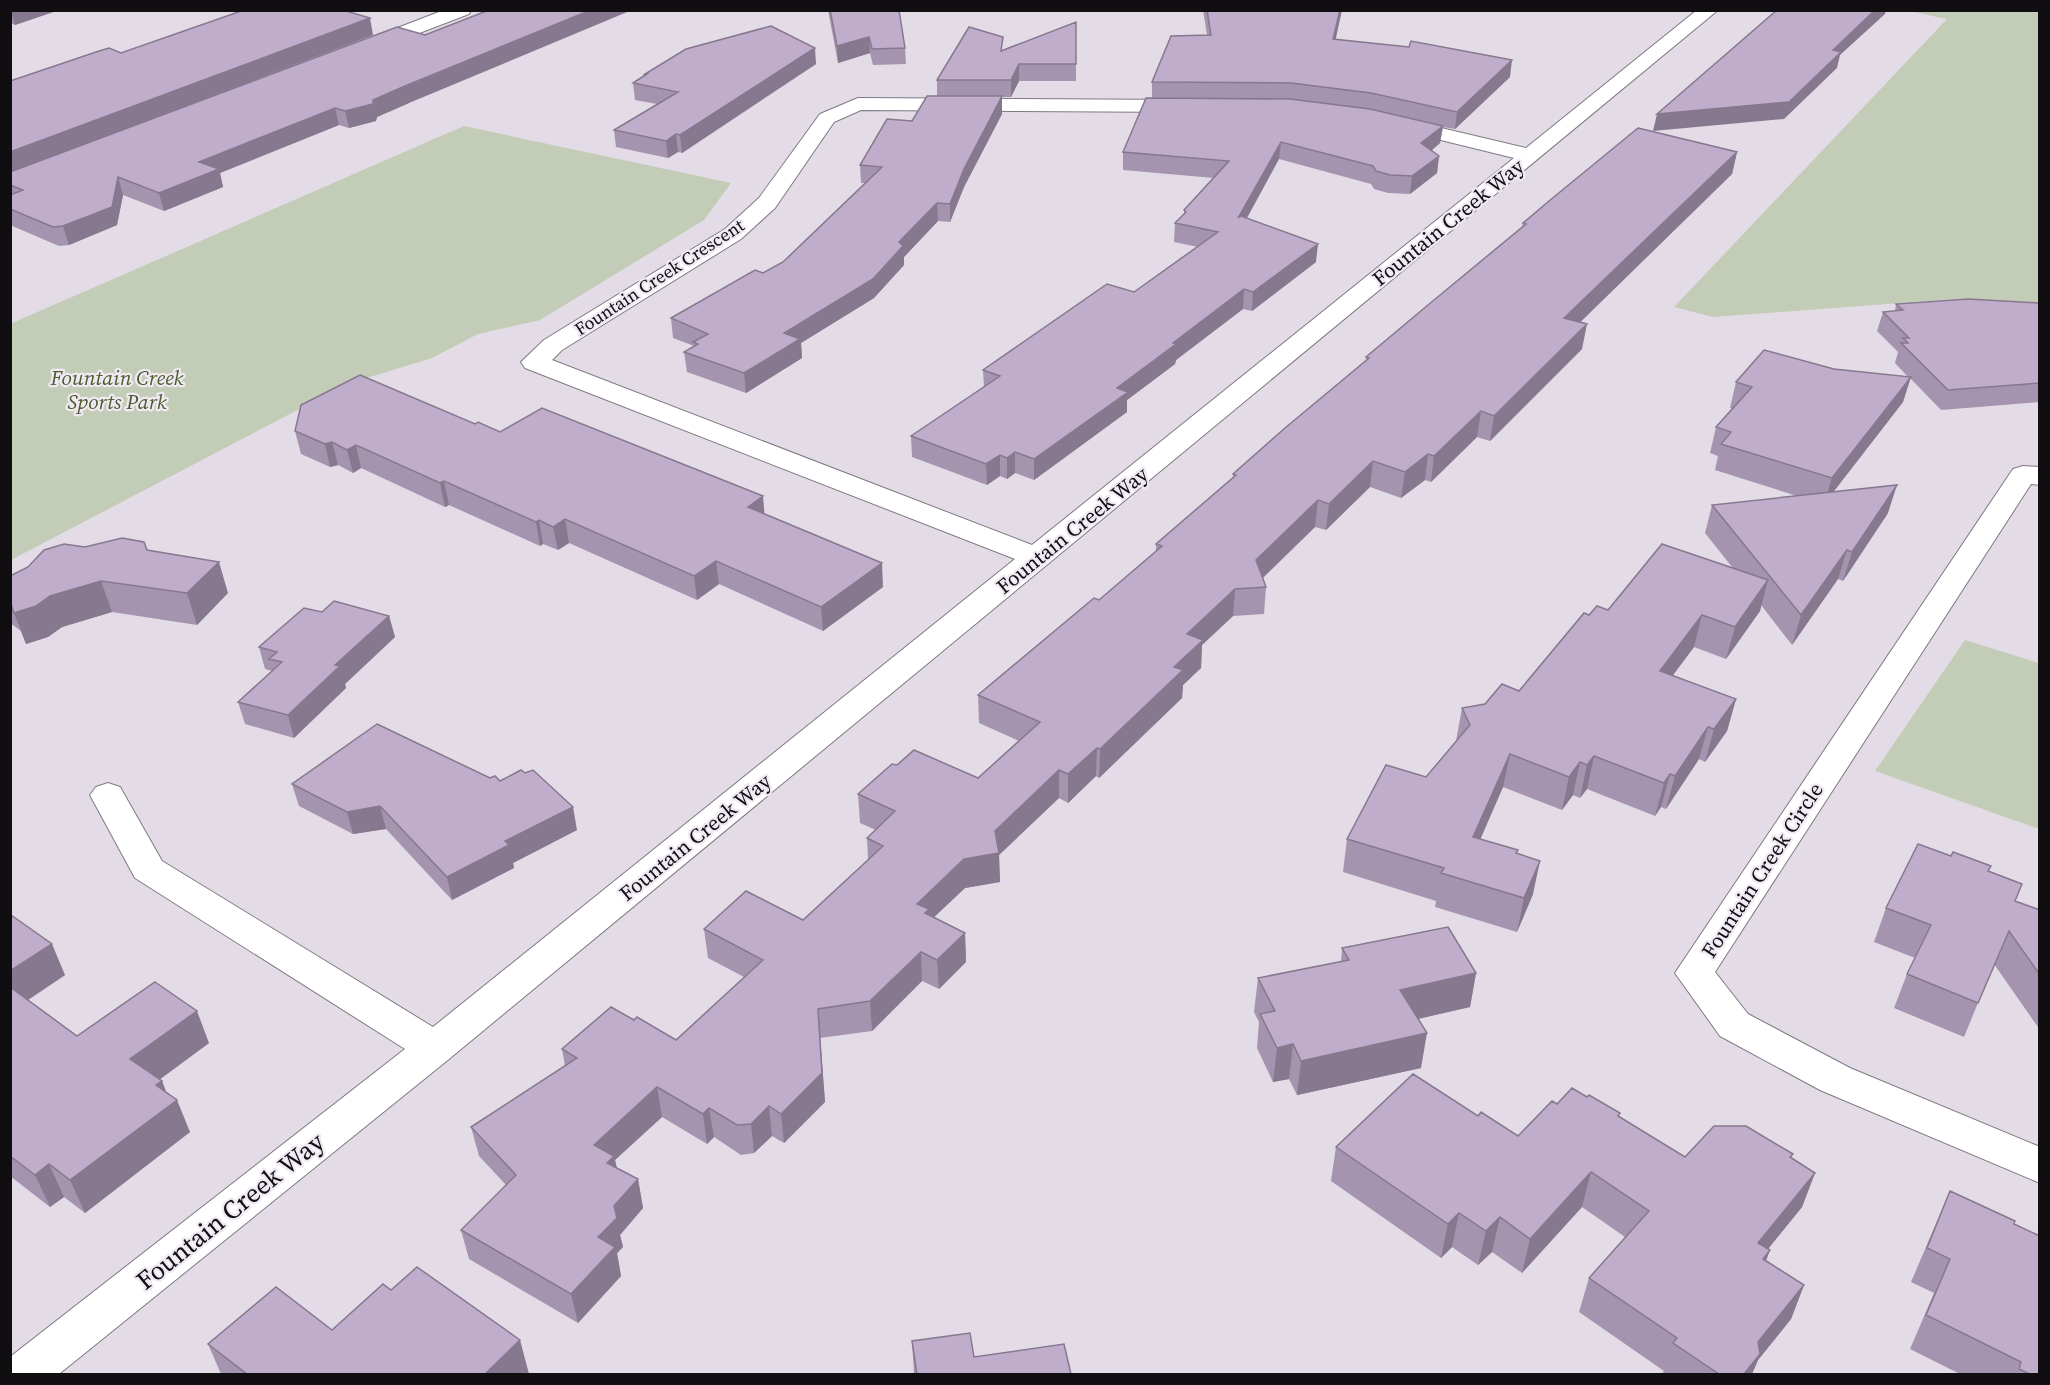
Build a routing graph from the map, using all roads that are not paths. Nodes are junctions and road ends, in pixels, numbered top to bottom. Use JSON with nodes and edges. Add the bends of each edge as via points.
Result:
{"nodes":[{"id":1,"x":413,"y":10,"type":"edge"},
{"id":2,"x":462,"y":10,"type":"edge"},
{"id":3,"x":1709,"y":10,"type":"edge"},
{"id":4,"x":440,"y":18,"type":"junction"},
{"id":5,"x":352,"y":52,"type":"edge"},
{"id":6,"x":1214,"y":106,"type":"edge"},
{"id":7,"x":1378,"y":120,"type":"edge"},
{"id":8,"x":1529,"y":155,"type":"junction"},
{"id":9,"x":2040,"y":476,"type":"edge"},
{"id":10,"x":1038,"y":558,"type":"junction"},
{"id":11,"x":108,"y":795,"type":"dead end"},
{"id":12,"x":435,"y":1048,"type":"junction"},
{"id":13,"x":2040,"y":1166,"type":"edge"},
{"id":14,"x":25,"y":1374,"type":"edge"}],
"edges":[{"from":1,"to":4,"type":"street"},
{"from":2,"to":4,"type":"street"},
{"from":3,"to":8,"type":"street","name":"Fountain Creek Way"},
{"from":4,"to":5,"type":"street"},
{"from":6,"to":10,"type":"street","name":"Fountain Creek Crescent","via":[[858,104],[827,118],[767,203],[733,234],[553,345],[534,362]]},
{"from":7,"to":8,"type":"street"},
{"from":8,"to":10,"type":"street","name":"Fountain Creek Way"},
{"from":9,"to":13,"type":"street","name":"Fountain Creek Circle","via":[[2023,476],[1694,973],[1734,1025],[1835,1079]]},
{"from":10,"to":12,"type":"street","name":"Fountain Creek Way"},
{"from":11,"to":12,"type":"street","via":[[148,869]]},
{"from":12,"to":14,"type":"street","name":"Fountain Creek Way"}]}
